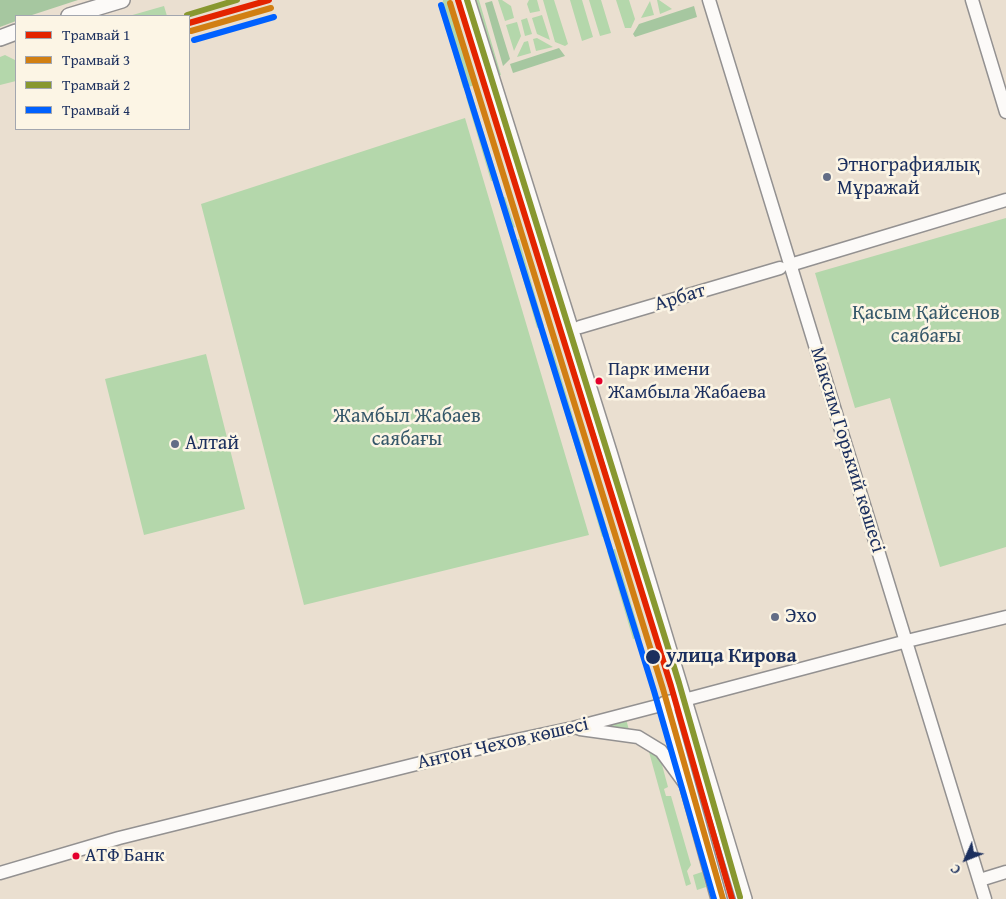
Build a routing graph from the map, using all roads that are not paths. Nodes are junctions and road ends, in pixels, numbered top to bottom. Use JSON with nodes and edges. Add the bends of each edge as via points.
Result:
{"nodes":[{"id":1,"x":122,"y":0,"type":"edge"},
{"id":2,"x":467,"y":0,"type":"edge"},
{"id":3,"x":709,"y":0,"type":"edge"},
{"id":4,"x":972,"y":0,"type":"edge"},
{"id":5,"x":72,"y":15,"type":"edge"},
{"id":6,"x":15,"y":32,"type":"edge"},
{"id":7,"x":0,"y":38,"type":"edge"},
{"id":8,"x":1006,"y":112,"type":"edge"},
{"id":9,"x":1006,"y":200,"type":"edge"},
{"id":10,"x":785,"y":266,"type":"junction"},
{"id":11,"x":580,"y":328,"type":"dead end"},
{"id":12,"x":1006,"y":617,"type":"edge"},
{"id":13,"x":907,"y":641,"type":"junction"},
{"id":14,"x":684,"y":700,"type":"junction"},
{"id":15,"x":665,"y":704,"type":"junction"},
{"id":16,"x":573,"y":728,"type":"junction"},
{"id":17,"x":689,"y":789,"type":"junction"},
{"id":18,"x":0,"y":872,"type":"edge"},
{"id":19,"x":1006,"y":872,"type":"edge"},
{"id":20,"x":980,"y":880,"type":"junction"},
{"id":21,"x":719,"y":899,"type":"edge"},
{"id":22,"x":744,"y":899,"type":"edge"},
{"id":23,"x":985,"y":899,"type":"edge"}],
"edges":[{"from":1,"to":5,"type":"main road"},
{"from":2,"to":14,"type":"main road"},
{"from":3,"to":10,"type":"street","name":"Максим Горький көшесі"},
{"from":4,"to":8,"type":"street"},
{"from":6,"to":7,"type":"main road"},
{"from":9,"to":10,"type":"street","name":"Арбат"},
{"from":10,"to":11,"type":"street","name":"Арбат"},
{"from":10,"to":13,"type":"street","name":"Максим Горький көшесі"},
{"from":12,"to":13,"type":"street","name":"Антон Чехов көшесі"},
{"from":13,"to":14,"type":"street","name":"Антон Чехов көшесі"},
{"from":13,"to":20,"type":"street","name":"Максим Горький көшесі"},
{"from":14,"to":15,"type":"main road","name":"Антон Чехов көшесі"},
{"from":14,"to":22,"type":"main road"},
{"from":15,"to":16,"type":"street","name":"Антон Чехов көшесі"},
{"from":15,"to":17,"type":"main road"},
{"from":16,"to":17,"type":"street","via":[[638,737],[661,751]]},
{"from":16,"to":18,"type":"street","name":"Антон Чехов көшесі","via":[[118,838]]},
{"from":17,"to":21,"type":"main road"},
{"from":19,"to":20,"type":"street"},
{"from":20,"to":23,"type":"street","name":"Максим Горький көшесі"}]}
